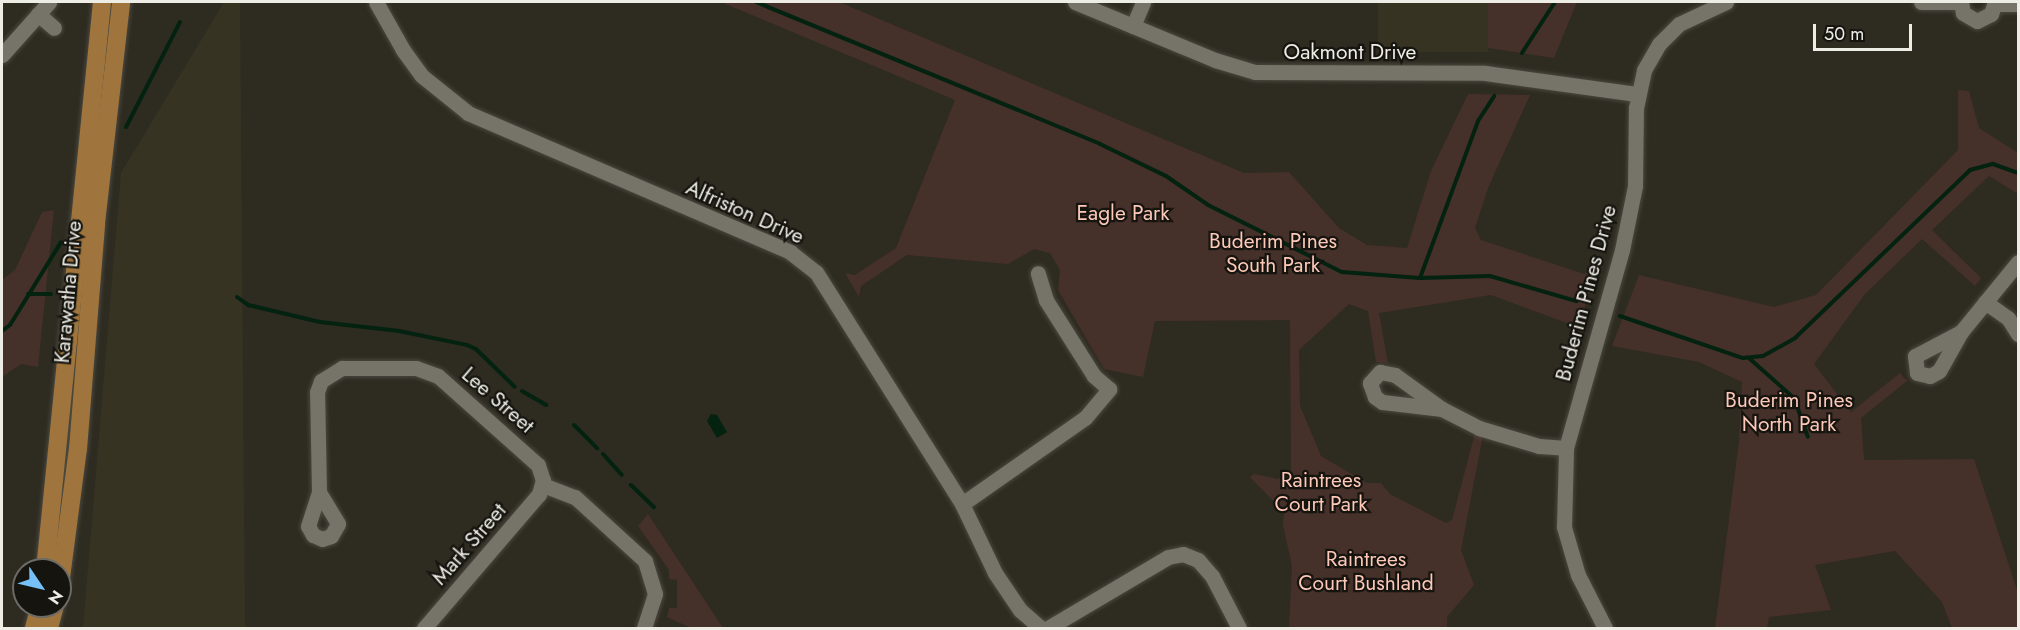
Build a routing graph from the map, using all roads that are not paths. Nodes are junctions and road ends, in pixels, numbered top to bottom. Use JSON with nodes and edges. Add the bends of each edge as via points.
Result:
{"nodes":[{"id":1,"x":49,"y":2,"type":"edge"},
{"id":2,"x":102,"y":2,"type":"edge"},
{"id":3,"x":121,"y":2,"type":"edge"},
{"id":4,"x":376,"y":2,"type":"edge"},
{"id":5,"x":1075,"y":2,"type":"edge"},
{"id":6,"x":1143,"y":2,"type":"edge"},
{"id":7,"x":1726,"y":2,"type":"edge"},
{"id":8,"x":1921,"y":2,"type":"edge"},
{"id":9,"x":1960,"y":2,"type":"edge"},
{"id":10,"x":1995,"y":3,"type":"edge"},
{"id":11,"x":2019,"y":4,"type":"edge"},
{"id":12,"x":38,"y":14,"type":"junction"},
{"id":13,"x":1133,"y":26,"type":"junction"},
{"id":14,"x":54,"y":28,"type":"dead end"},
{"id":15,"x":2,"y":56,"type":"edge"},
{"id":16,"x":1637,"y":94,"type":"junction"},
{"id":17,"x":2019,"y":262,"type":"edge"},
{"id":18,"x":1038,"y":273,"type":"dead end"},
{"id":19,"x":1984,"y":302,"type":"junction"},
{"id":20,"x":1961,"y":332,"type":"dead end"},
{"id":21,"x":2019,"y":334,"type":"edge"},
{"id":22,"x":1442,"y":409,"type":"dead end"},
{"id":23,"x":1566,"y":448,"type":"junction"},
{"id":24,"x":543,"y":484,"type":"junction"},
{"id":25,"x":319,"y":492,"type":"dead end"},
{"id":26,"x":962,"y":504,"type":"junction"},
{"id":27,"x":46,"y":558,"type":"edge"},
{"id":28,"x":64,"y":558,"type":"edge"},
{"id":29,"x":424,"y":628,"type":"edge"},
{"id":30,"x":644,"y":628,"type":"edge"},
{"id":31,"x":1041,"y":628,"type":"edge"},
{"id":32,"x":1048,"y":628,"type":"edge"},
{"id":33,"x":1239,"y":628,"type":"edge"},
{"id":34,"x":1605,"y":628,"type":"edge"}],
"edges":[{"from":1,"to":12,"type":"street"},
{"from":2,"to":27,"type":"main road","name":"Karawatha Drive"},
{"from":3,"to":28,"type":"main road","name":"Karawatha Drive","via":[[78,449]]},
{"from":4,"to":26,"type":"street","name":"Alfriston Drive","via":[[423,76],[468,113],[790,252],[809,265],[826,282],[924,449]]},
{"from":5,"to":13,"type":"street","name":"Oakmont Drive"},
{"from":6,"to":13,"type":"street"},
{"from":7,"to":16,"type":"street","name":"Buderim Pines Drive","via":[[1700,11],[1668,33],[1650,58]]},
{"from":8,"to":9,"type":"street"},
{"from":9,"to":10,"type":"street","via":[[1967,17],[1977,21],[1988,18]]},
{"from":10,"to":11,"type":"street"},
{"from":12,"to":14,"type":"street"},
{"from":12,"to":15,"type":"street"},
{"from":13,"to":16,"type":"street","name":"Oakmont Drive","via":[[1255,72],[1485,73]]},
{"from":16,"to":23,"type":"street","name":"Buderim Pines Drive","via":[[1633,197],[1623,250]]},
{"from":17,"to":19,"type":"street"},
{"from":18,"to":26,"type":"street","via":[[1046,300],[1094,376],[1109,389],[1085,418]]},
{"from":19,"to":20,"type":"street"},
{"from":19,"to":21,"type":"street","via":[[2008,318]]},
{"from":22,"to":23,"type":"street","via":[[1479,428],[1515,440]]},
{"from":23,"to":34,"type":"street","name":"Buderim Pines Drive","via":[[1564,527],[1578,575]]},
{"from":24,"to":25,"type":"street","name":"Lee Street","via":[[542,470],[533,460],[438,376],[416,368],[342,368],[321,381],[317,392]]},
{"from":24,"to":29,"type":"street","name":"Mark Street","via":[[536,499]]},
{"from":24,"to":30,"type":"street","via":[[570,493],[645,561],[655,594]]},
{"from":26,"to":31,"type":"street","name":"Alfriston Drive","via":[[998,579],[1020,610]]},
{"from":32,"to":33,"type":"street","via":[[1168,557],[1183,554],[1198,560],[1212,576]]}]}
